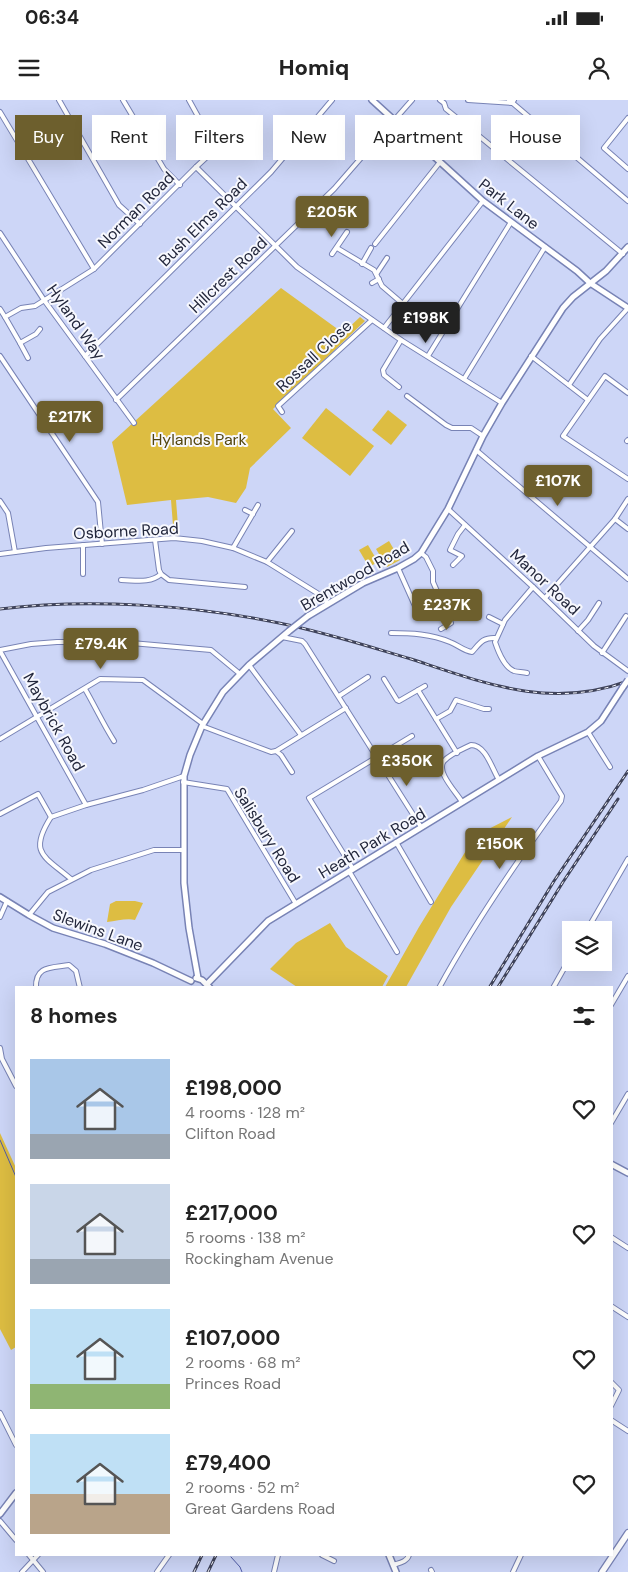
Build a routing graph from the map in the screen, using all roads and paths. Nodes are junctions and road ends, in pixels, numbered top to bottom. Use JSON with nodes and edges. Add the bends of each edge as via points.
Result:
{"nodes":[{"id":1,"x":59,"y":100,"type":"edge"},
{"id":2,"x":123,"y":100,"type":"edge"},
{"id":3,"x":189,"y":100,"type":"edge"},
{"id":4,"x":332,"y":100,"type":"edge"},
{"id":5,"x":372,"y":100,"type":"edge"},
{"id":6,"x":412,"y":100,"type":"edge"},
{"id":7,"x":468,"y":100,"type":"edge"},
{"id":8,"x":444,"y":101,"type":"edge"},
{"id":9,"x":512,"y":101,"type":"edge"},
{"id":10,"x":0,"y":112,"type":"edge"},
{"id":11,"x":197,"y":115,"type":"edge"},
{"id":12,"x":392,"y":115,"type":"edge"},
{"id":13,"x":399,"y":115,"type":"edge"},
{"id":14,"x":628,"y":118,"type":"edge"},
{"id":15,"x":204,"y":160,"type":"edge"},
{"id":16,"x":359,"y":160,"type":"edge"},
{"id":17,"x":440,"y":162,"type":"joint"},
{"id":18,"x":196,"y":168,"type":"junction"},
{"id":19,"x":628,"y":169,"type":"edge"},
{"id":20,"x":180,"y":185,"type":"junction"},
{"id":21,"x":483,"y":201,"type":"junction"},
{"id":22,"x":628,"y":201,"type":"edge"},
{"id":23,"x":235,"y":207,"type":"junction"},
{"id":24,"x":511,"y":222,"type":"junction"},
{"id":25,"x":140,"y":224,"type":"junction"},
{"id":26,"x":347,"y":232,"type":"dead end"},
{"id":27,"x":0,"y":234,"type":"edge"},
{"id":28,"x":375,"y":244,"type":"dead end"},
{"id":29,"x":275,"y":247,"type":"junction"},
{"id":30,"x":628,"y":247,"type":"edge"},
{"id":31,"x":337,"y":248,"type":"junction"},
{"id":32,"x":371,"y":248,"type":"dead end"},
{"id":33,"x":545,"y":248,"type":"junction"},
{"id":34,"x":332,"y":254,"type":"dead end"},
{"id":35,"x":623,"y":254,"type":"junction"},
{"id":36,"x":387,"y":258,"type":"dead end"},
{"id":37,"x":362,"y":264,"type":"junction"},
{"id":38,"x":94,"y":269,"type":"junction"},
{"id":39,"x":377,"y":273,"type":"junction"},
{"id":40,"x":378,"y":279,"type":"junction"},
{"id":41,"x":372,"y":283,"type":"dead end"},
{"id":42,"x":590,"y":283,"type":"junction"},
{"id":43,"x":44,"y":300,"type":"junction"},
{"id":44,"x":403,"y":304,"type":"junction"},
{"id":45,"x":628,"y":308,"type":"edge"},
{"id":46,"x":0,"y":309,"type":"edge"},
{"id":47,"x":5,"y":317,"type":"junction"},
{"id":48,"x":372,"y":320,"type":"junction"},
{"id":49,"x":384,"y":328,"type":"junction"},
{"id":50,"x":38,"y":329,"type":"dead end"},
{"id":51,"x":401,"y":340,"type":"junction"},
{"id":52,"x":20,"y":343,"type":"junction"},
{"id":53,"x":0,"y":356,"type":"edge"},
{"id":54,"x":85,"y":356,"type":"junction"},
{"id":55,"x":428,"y":356,"type":"junction"},
{"id":56,"x":531,"y":356,"type":"junction"},
{"id":57,"x":28,"y":358,"type":"dead end"},
{"id":58,"x":464,"y":379,"type":"junction"},
{"id":59,"x":569,"y":385,"type":"junction"},
{"id":60,"x":398,"y":387,"type":"dead end"},
{"id":61,"x":628,"y":393,"type":"edge"},
{"id":62,"x":407,"y":396,"type":"dead end"},
{"id":63,"x":116,"y":400,"type":"junction"},
{"id":64,"x":588,"y":400,"type":"junction"},
{"id":65,"x":502,"y":403,"type":"junction"},
{"id":66,"x":282,"y":412,"type":"dead end"},
{"id":67,"x":134,"y":423,"type":"dead end"},
{"id":68,"x":483,"y":436,"type":"junction"},
{"id":69,"x":476,"y":450,"type":"junction"},
{"id":70,"x":628,"y":479,"type":"edge"},
{"id":71,"x":628,"y":499,"type":"edge"},
{"id":72,"x":0,"y":501,"type":"edge"},
{"id":73,"x":258,"y":505,"type":"dead end"},
{"id":74,"x":448,"y":509,"type":"junction"},
{"id":75,"x":245,"y":510,"type":"dead end"},
{"id":76,"x":252,"y":514,"type":"junction"},
{"id":77,"x":615,"y":519,"type":"junction"},
{"id":78,"x":465,"y":525,"type":"junction"},
{"id":79,"x":628,"y":529,"type":"edge"},
{"id":80,"x":292,"y":531,"type":"dead end"},
{"id":81,"x":155,"y":540,"type":"junction"},
{"id":82,"x":102,"y":544,"type":"junction"},
{"id":83,"x":83,"y":545,"type":"junction"},
{"id":84,"x":590,"y":547,"type":"junction"},
{"id":85,"x":233,"y":548,"type":"junction"},
{"id":86,"x":15,"y":552,"type":"junction"},
{"id":87,"x":421,"y":553,"type":"junction"},
{"id":88,"x":0,"y":554,"type":"edge"},
{"id":89,"x":267,"y":562,"type":"junction"},
{"id":90,"x":453,"y":565,"type":"dead end"},
{"id":91,"x":398,"y":568,"type":"junction"},
{"id":92,"x":83,"y":574,"type":"dead end"},
{"id":93,"x":160,"y":574,"type":"junction"},
{"id":94,"x":628,"y":579,"type":"edge"},
{"id":95,"x":121,"y":580,"type":"dead end"},
{"id":96,"x":245,"y":587,"type":"dead end"},
{"id":97,"x":533,"y":587,"type":"junction"},
{"id":98,"x":545,"y":598,"type":"junction"},
{"id":99,"x":328,"y":603,"type":"junction"},
{"id":100,"x":599,"y":603,"type":"dead end"},
{"id":101,"x":415,"y":606,"type":"dead end"},
{"id":102,"x":626,"y":616,"type":"dead end"},
{"id":103,"x":489,"y":617,"type":"dead end"},
{"id":104,"x":503,"y":624,"type":"junction"},
{"id":105,"x":441,"y":628,"type":"dead end"},
{"id":106,"x":578,"y":631,"type":"junction"},
{"id":107,"x":391,"y":633,"type":"dead end"},
{"id":108,"x":282,"y":636,"type":"junction"},
{"id":109,"x":496,"y":638,"type":"junction"},
{"id":110,"x":0,"y":650,"type":"edge"},
{"id":111,"x":602,"y":652,"type":"junction"},
{"id":112,"x":249,"y":665,"type":"junction"},
{"id":113,"x":628,"y":671,"type":"edge"},
{"id":114,"x":527,"y":673,"type":"dead end"},
{"id":115,"x":240,"y":674,"type":"junction"},
{"id":116,"x":368,"y":677,"type":"dead end"},
{"id":117,"x":384,"y":679,"type":"dead end"},
{"id":118,"x":628,"y":680,"type":"edge"},
{"id":119,"x":393,"y":682,"type":"dead end"},
{"id":120,"x":388,"y":686,"type":"junction"},
{"id":121,"x":425,"y":686,"type":"dead end"},
{"id":122,"x":85,"y":689,"type":"junction"},
{"id":123,"x":418,"y":690,"type":"junction"},
{"id":124,"x":339,"y":696,"type":"junction"},
{"id":125,"x":346,"y":708,"type":"junction"},
{"id":126,"x":489,"y":709,"type":"dead end"},
{"id":127,"x":37,"y":716,"type":"junction"},
{"id":128,"x":436,"y":719,"type":"junction"},
{"id":129,"x":202,"y":726,"type":"junction"},
{"id":130,"x":588,"y":732,"type":"junction"},
{"id":131,"x":300,"y":735,"type":"junction"},
{"id":132,"x":412,"y":736,"type":"dead end"},
{"id":133,"x":0,"y":739,"type":"edge"},
{"id":134,"x":114,"y":740,"type":"dead end"},
{"id":135,"x":276,"y":751,"type":"junction"},
{"id":136,"x":457,"y":753,"type":"junction"},
{"id":137,"x":378,"y":756,"type":"junction"},
{"id":138,"x":538,"y":756,"type":"junction"},
{"id":139,"x":610,"y":767,"type":"dead end"},
{"id":140,"x":292,"y":772,"type":"dead end"},
{"id":141,"x":184,"y":779,"type":"junction"},
{"id":142,"x":499,"y":780,"type":"junction"},
{"id":143,"x":462,"y":802,"type":"junction"},
{"id":144,"x":86,"y":804,"type":"junction"},
{"id":145,"x":0,"y":814,"type":"edge"},
{"id":146,"x":51,"y":817,"type":"junction"},
{"id":147,"x":421,"y":827,"type":"junction"},
{"id":148,"x":396,"y":842,"type":"junction"},
{"id":149,"x":183,"y":850,"type":"junction"},
{"id":150,"x":628,"y":859,"type":"edge"},
{"id":151,"x":351,"y":870,"type":"junction"},
{"id":152,"x":71,"y":879,"type":"junction"},
{"id":153,"x":0,"y":897,"type":"edge"},
{"id":154,"x":7,"y":901,"type":"junction"},
{"id":155,"x":431,"y":902,"type":"dead end"},
{"id":156,"x":296,"y":904,"type":"junction"},
{"id":157,"x":29,"y":915,"type":"junction"},
{"id":158,"x":0,"y":917,"type":"edge"},
{"id":159,"x":592,"y":921,"type":"edge"},
{"id":160,"x":397,"y":952,"type":"dead end"},
{"id":161,"x":563,"y":971,"type":"edge"},
{"id":162,"x":628,"y":976,"type":"edge"},
{"id":163,"x":198,"y":978,"type":"junction"},
{"id":164,"x":191,"y":981,"type":"junction"},
{"id":165,"x":36,"y":986,"type":"edge"},
{"id":166,"x":80,"y":986,"type":"edge"},
{"id":167,"x":190,"y":986,"type":"edge"},
{"id":168,"x":209,"y":986,"type":"edge"},
{"id":169,"x":440,"y":986,"type":"edge"},
{"id":170,"x":554,"y":986,"type":"edge"},
{"id":171,"x":613,"y":1002,"type":"edge"},
{"id":172,"x":0,"y":1048,"type":"edge"},
{"id":173,"x":15,"y":1084,"type":"edge"},
{"id":174,"x":628,"y":1094,"type":"edge"},
{"id":175,"x":613,"y":1120,"type":"edge"},
{"id":176,"x":613,"y":1165,"type":"edge"},
{"id":177,"x":628,"y":1173,"type":"edge"},
{"id":178,"x":613,"y":1238,"type":"edge"},
{"id":179,"x":628,"y":1248,"type":"edge"},
{"id":180,"x":613,"y":1307,"type":"edge"},
{"id":181,"x":628,"y":1318,"type":"edge"},
{"id":182,"x":613,"y":1384,"type":"edge"},
{"id":183,"x":613,"y":1402,"type":"edge"},
{"id":184,"x":0,"y":1413,"type":"edge"},
{"id":185,"x":613,"y":1421,"type":"edge"},
{"id":186,"x":628,"y":1431,"type":"edge"},
{"id":187,"x":15,"y":1443,"type":"edge"},
{"id":188,"x":15,"y":1495,"type":"edge"},
{"id":189,"x":0,"y":1514,"type":"edge"},
{"id":190,"x":0,"y":1521,"type":"edge"},
{"id":191,"x":628,"y":1533,"type":"edge"},
{"id":192,"x":15,"y":1539,"type":"edge"},
{"id":193,"x":30,"y":1556,"type":"edge"},
{"id":194,"x":37,"y":1556,"type":"edge"},
{"id":195,"x":168,"y":1556,"type":"edge"},
{"id":196,"x":278,"y":1556,"type":"edge"},
{"id":197,"x":324,"y":1556,"type":"edge"},
{"id":198,"x":389,"y":1556,"type":"edge"},
{"id":199,"x":409,"y":1556,"type":"edge"},
{"id":200,"x":520,"y":1556,"type":"edge"},
{"id":201,"x":613,"y":1556,"type":"edge"},
{"id":202,"x":613,"y":1556,"type":"edge"},
{"id":203,"x":33,"y":1560,"type":"junction"},
{"id":204,"x":334,"y":1561,"type":"dead end"},
{"id":205,"x":393,"y":1565,"type":"junction"},
{"id":206,"x":22,"y":1572,"type":"edge"},
{"id":207,"x":43,"y":1572,"type":"edge"},
{"id":208,"x":157,"y":1572,"type":"edge"},
{"id":209,"x":274,"y":1572,"type":"edge"},
{"id":210,"x":396,"y":1572,"type":"edge"},
{"id":211,"x":512,"y":1572,"type":"edge"},
{"id":212,"x":602,"y":1572,"type":"edge"}],
"edges":[{"from":1,"to":25,"type":"street","via":[[119,205]]},
{"from":2,"to":20,"type":"street","via":[[164,169]]},
{"from":3,"to":11,"type":"street"},
{"from":4,"to":23,"type":"street","name":"Bush Elms Road","via":[[271,172]]},
{"from":5,"to":12,"type":"street","name":"Park Lane"},
{"from":6,"to":13,"type":"street","name":"Hillcrest Road"},
{"from":7,"to":9,"type":"street"},
{"from":8,"to":35,"type":"street","via":[[446,109]]},
{"from":9,"to":22,"type":"street"},
{"from":10,"to":38,"type":"street"},
{"from":14,"to":19,"type":"street","via":[[604,148]]},
{"from":15,"to":18,"type":"street","name":"Norman Road"},
{"from":16,"to":29,"type":"street","name":"Hillcrest Road"},
{"from":17,"to":21,"type":"street","name":"Park Lane"},
{"from":17,"to":28,"type":"street"},
{"from":18,"to":20,"type":"street","name":"Norman Road"},
{"from":18,"to":23,"type":"street"},
{"from":20,"to":25,"type":"street","name":"Norman Road"},
{"from":21,"to":24,"type":"street","name":"Park Lane"},
{"from":21,"to":44,"type":"street"},
{"from":23,"to":29,"type":"street"},
{"from":23,"to":54,"type":"street","name":"Bush Elms Road"},
{"from":24,"to":33,"type":"street","name":"Park Lane"},
{"from":24,"to":55,"type":"street"},
{"from":25,"to":38,"type":"street","name":"Norman Road"},
{"from":26,"to":31,"type":"street"},
{"from":27,"to":43,"type":"street","name":"Hyland Way"},
{"from":29,"to":48,"type":"street","via":[[297,268]]},
{"from":29,"to":63,"type":"street","name":"Hillcrest Road"},
{"from":30,"to":35,"type":"street","name":"Brentwood Road"},
{"from":31,"to":34,"type":"street"},
{"from":31,"to":37,"type":"street"},
{"from":32,"to":37,"type":"street"},
{"from":33,"to":42,"type":"street","name":"Park Lane"},
{"from":33,"to":58,"type":"street"},
{"from":35,"to":42,"type":"street","name":"Brentwood Road"},
{"from":36,"to":39,"type":"street"},
{"from":37,"to":39,"type":"street"},
{"from":38,"to":43,"type":"street","name":"Norman Road"},
{"from":39,"to":40,"type":"street"},
{"from":40,"to":41,"type":"street"},
{"from":40,"to":44,"type":"street"},
{"from":42,"to":45,"type":"street","name":"Park Lane"},
{"from":42,"to":56,"type":"street","name":"Brentwood Road","via":[[563,308]]},
{"from":43,"to":47,"type":"street","name":"Norman Road"},
{"from":43,"to":54,"type":"street","name":"Hyland Way"},
{"from":44,"to":49,"type":"street"},
{"from":45,"to":59,"type":"street","via":[[600,339]]},
{"from":46,"to":47,"type":"street"},
{"from":47,"to":52,"type":"street"},
{"from":48,"to":49,"type":"street"},
{"from":48,"to":66,"type":"street","name":"Rossall Close","via":[[278,406]]},
{"from":49,"to":51,"type":"street"},
{"from":50,"to":52,"type":"street","via":[[36,334]]},
{"from":51,"to":55,"type":"street"},
{"from":51,"to":60,"type":"street","via":[[383,370],[384,375]]},
{"from":52,"to":57,"type":"street"},
{"from":53,"to":82,"type":"street","via":[[98,502]]},
{"from":54,"to":63,"type":"street","name":"Hyland Way"},
{"from":55,"to":58,"type":"street"},
{"from":56,"to":59,"type":"street"},
{"from":56,"to":65,"type":"street","name":"Brentwood Road"},
{"from":58,"to":65,"type":"street"},
{"from":59,"to":64,"type":"street"},
{"from":61,"to":64,"type":"street","via":[[605,376]]},
{"from":62,"to":68,"type":"street","via":[[446,425],[471,428]]},
{"from":63,"to":67,"type":"street","name":"Hyland Way"},
{"from":64,"to":70,"type":"street","via":[[563,436]]},
{"from":65,"to":68,"type":"street","name":"Brentwood Road"},
{"from":68,"to":69,"type":"street","name":"Brentwood Road"},
{"from":69,"to":74,"type":"street","name":"Brentwood Road"},
{"from":69,"to":84,"type":"street"},
{"from":71,"to":77,"type":"street"},
{"from":72,"to":86,"type":"street","via":[[8,513]]},
{"from":73,"to":76,"type":"street"},
{"from":74,"to":78,"type":"street","name":"Manor Road"},
{"from":74,"to":87,"type":"street","name":"Brentwood Road"},
{"from":75,"to":76,"type":"street"},
{"from":76,"to":85,"type":"street"},
{"from":77,"to":79,"type":"street"},
{"from":77,"to":84,"type":"street"},
{"from":78,"to":90,"type":"street","via":[[450,550],[462,556]]},
{"from":78,"to":97,"type":"street","name":"Manor Road"},
{"from":80,"to":89,"type":"street"},
{"from":81,"to":82,"type":"street","name":"Osborne Road"},
{"from":81,"to":85,"type":"street","name":"Osborne Road","via":[[176,538]]},
{"from":81,"to":93,"type":"street"},
{"from":82,"to":83,"type":"street","name":"Osborne Road"},
{"from":83,"to":86,"type":"street","name":"Osborne Road"},
{"from":83,"to":92,"type":"street"},
{"from":84,"to":94,"type":"street"},
{"from":84,"to":98,"type":"street"},
{"from":85,"to":89,"type":"street","name":"Osborne Road"},
{"from":86,"to":88,"type":"street","name":"Osborne Road"},
{"from":87,"to":91,"type":"street","name":"Brentwood Road"},
{"from":87,"to":105,"type":"street","via":[[433,571],[433,582],[451,623]]},
{"from":89,"to":99,"type":"street","name":"Osborne Road"},
{"from":91,"to":99,"type":"street","name":"Brentwood Road"},
{"from":91,"to":101,"type":"street"},
{"from":93,"to":95,"type":"street","via":[[149,580]]},
{"from":93,"to":96,"type":"street","via":[[169,580]]},
{"from":97,"to":98,"type":"street","name":"Manor Road"},
{"from":97,"to":104,"type":"street"},
{"from":98,"to":106,"type":"street","name":"Manor Road"},
{"from":99,"to":108,"type":"street","name":"Brentwood Road","bridge":true},
{"from":100,"to":106,"type":"street"},
{"from":102,"to":111,"type":"street"},
{"from":103,"to":104,"type":"street"},
{"from":104,"to":109,"type":"street"},
{"from":106,"to":111,"type":"street","name":"Manor Road"},
{"from":107,"to":109,"type":"street","via":[[433,636],[472,652],[488,637]]},
{"from":108,"to":112,"type":"street","name":"Brentwood Road"},
{"from":108,"to":124,"type":"street","via":[[305,644]]},
{"from":109,"to":114,"type":"street","via":[[499,652],[509,668]]},
{"from":110,"to":115,"type":"street","via":[[57,642],[120,642],[211,650]]},
{"from":110,"to":127,"type":"street","name":"Maybrick Road"},
{"from":111,"to":113,"type":"street","name":"Manor Road"},
{"from":112,"to":115,"type":"street","name":"Brentwood Road"},
{"from":112,"to":131,"type":"street"},
{"from":115,"to":129,"type":"street","name":"Brentwood Road","via":[[223,692]]},
{"from":116,"to":124,"type":"street"},
{"from":117,"to":120,"type":"street"},
{"from":118,"to":130,"type":"street","name":"Heath Park Road","bridge":true,"via":[[601,720]]},
{"from":119,"to":120,"type":"street"},
{"from":120,"to":123,"type":"street","via":[[399,701]]},
{"from":121,"to":123,"type":"street"},
{"from":122,"to":127,"type":"street"},
{"from":122,"to":129,"type":"street","via":[[100,680],[143,680],[183,708]]},
{"from":122,"to":134,"type":"street"},
{"from":123,"to":128,"type":"street"},
{"from":124,"to":125,"type":"street"},
{"from":125,"to":131,"type":"street"},
{"from":125,"to":137,"type":"street"},
{"from":126,"to":128,"type":"street","via":[[456,700],[450,711]]},
{"from":127,"to":133,"type":"street"},
{"from":127,"to":144,"type":"street","name":"Maybrick Road"},
{"from":128,"to":136,"type":"street"},
{"from":129,"to":135,"type":"street","via":[[271,752]]},
{"from":129,"to":141,"type":"street","name":"Brentwood Road"},
{"from":130,"to":138,"type":"street","name":"Heath Park Road"},
{"from":130,"to":139,"type":"street"},
{"from":131,"to":135,"type":"street"},
{"from":132,"to":137,"type":"street"},
{"from":135,"to":140,"type":"street"},
{"from":136,"to":142,"type":"street","via":[[472,744],[480,747]]},
{"from":136,"to":143,"type":"street","via":[[441,766]]},
{"from":137,"to":147,"type":"street"},
{"from":137,"to":151,"type":"street","via":[[309,798]]},
{"from":138,"to":142,"type":"street","name":"Heath Park Road"},
{"from":138,"to":169,"type":"street","via":[[562,796],[561,801],[486,908]]},
{"from":141,"to":144,"type":"street"},
{"from":141,"to":149,"type":"street","name":"Brentwood Road"},
{"from":141,"to":156,"type":"street","name":"Salisbury Road","via":[[227,789]]},
{"from":142,"to":143,"type":"street","name":"Heath Park Road"},
{"from":143,"to":147,"type":"street","name":"Heath Park Road"},
{"from":144,"to":146,"type":"street"},
{"from":145,"to":146,"type":"street","via":[[38,794]]},
{"from":146,"to":152,"type":"street","via":[[39,843],[40,848],[46,858]]},
{"from":147,"to":148,"type":"street","name":"Heath Park Road"},
{"from":148,"to":151,"type":"street","name":"Heath Park Road"},
{"from":148,"to":155,"type":"street"},
{"from":149,"to":152,"type":"street","via":[[154,850]]},
{"from":149,"to":163,"type":"street","name":"Brentwood Road","via":[[187,911]]},
{"from":150,"to":159,"type":"street"},
{"from":151,"to":156,"type":"street","name":"Heath Park Road"},
{"from":151,"to":160,"type":"street"},
{"from":152,"to":157,"type":"street","via":[[48,892]]},
{"from":153,"to":154,"type":"street","name":"Slewins Lane"},
{"from":154,"to":157,"type":"street","name":"Slewins Lane"},
{"from":154,"to":158,"type":"street"},
{"from":156,"to":168,"type":"street","name":"Heath Park Road","via":[[268,921]]},
{"from":157,"to":164,"type":"street","name":"Slewins Lane","via":[[53,928],[89,938]]},
{"from":161,"to":170,"type":"street"},
{"from":162,"to":171,"type":"street"},
{"from":163,"to":164,"type":"street"},
{"from":163,"to":168,"type":"street"},
{"from":164,"to":167,"type":"street"},
{"from":165,"to":166,"type":"street","via":[[39,972],[69,965],[76,971]]},
{"from":172,"to":173,"type":"street"},
{"from":174,"to":175,"type":"street"},
{"from":176,"to":177,"type":"street"},
{"from":178,"to":179,"type":"street"},
{"from":180,"to":181,"type":"street"},
{"from":182,"to":183,"type":"street","via":[[619,1390]]},
{"from":184,"to":187,"type":"street"},
{"from":185,"to":186,"type":"street"},
{"from":188,"to":189,"type":"street"},
{"from":190,"to":192,"type":"street"},
{"from":191,"to":201,"type":"main road"},
{"from":193,"to":203,"type":"street"},
{"from":194,"to":203,"type":"street"},
{"from":195,"to":208,"type":"street"},
{"from":196,"to":209,"type":"street"},
{"from":197,"to":204,"type":"street"},
{"from":198,"to":205,"type":"street"},
{"from":199,"to":205,"type":"street"},
{"from":200,"to":211,"type":"street"},
{"from":202,"to":212,"type":"main road"},
{"from":203,"to":206,"type":"street"},
{"from":203,"to":207,"type":"street"},
{"from":205,"to":210,"type":"street"}]}
